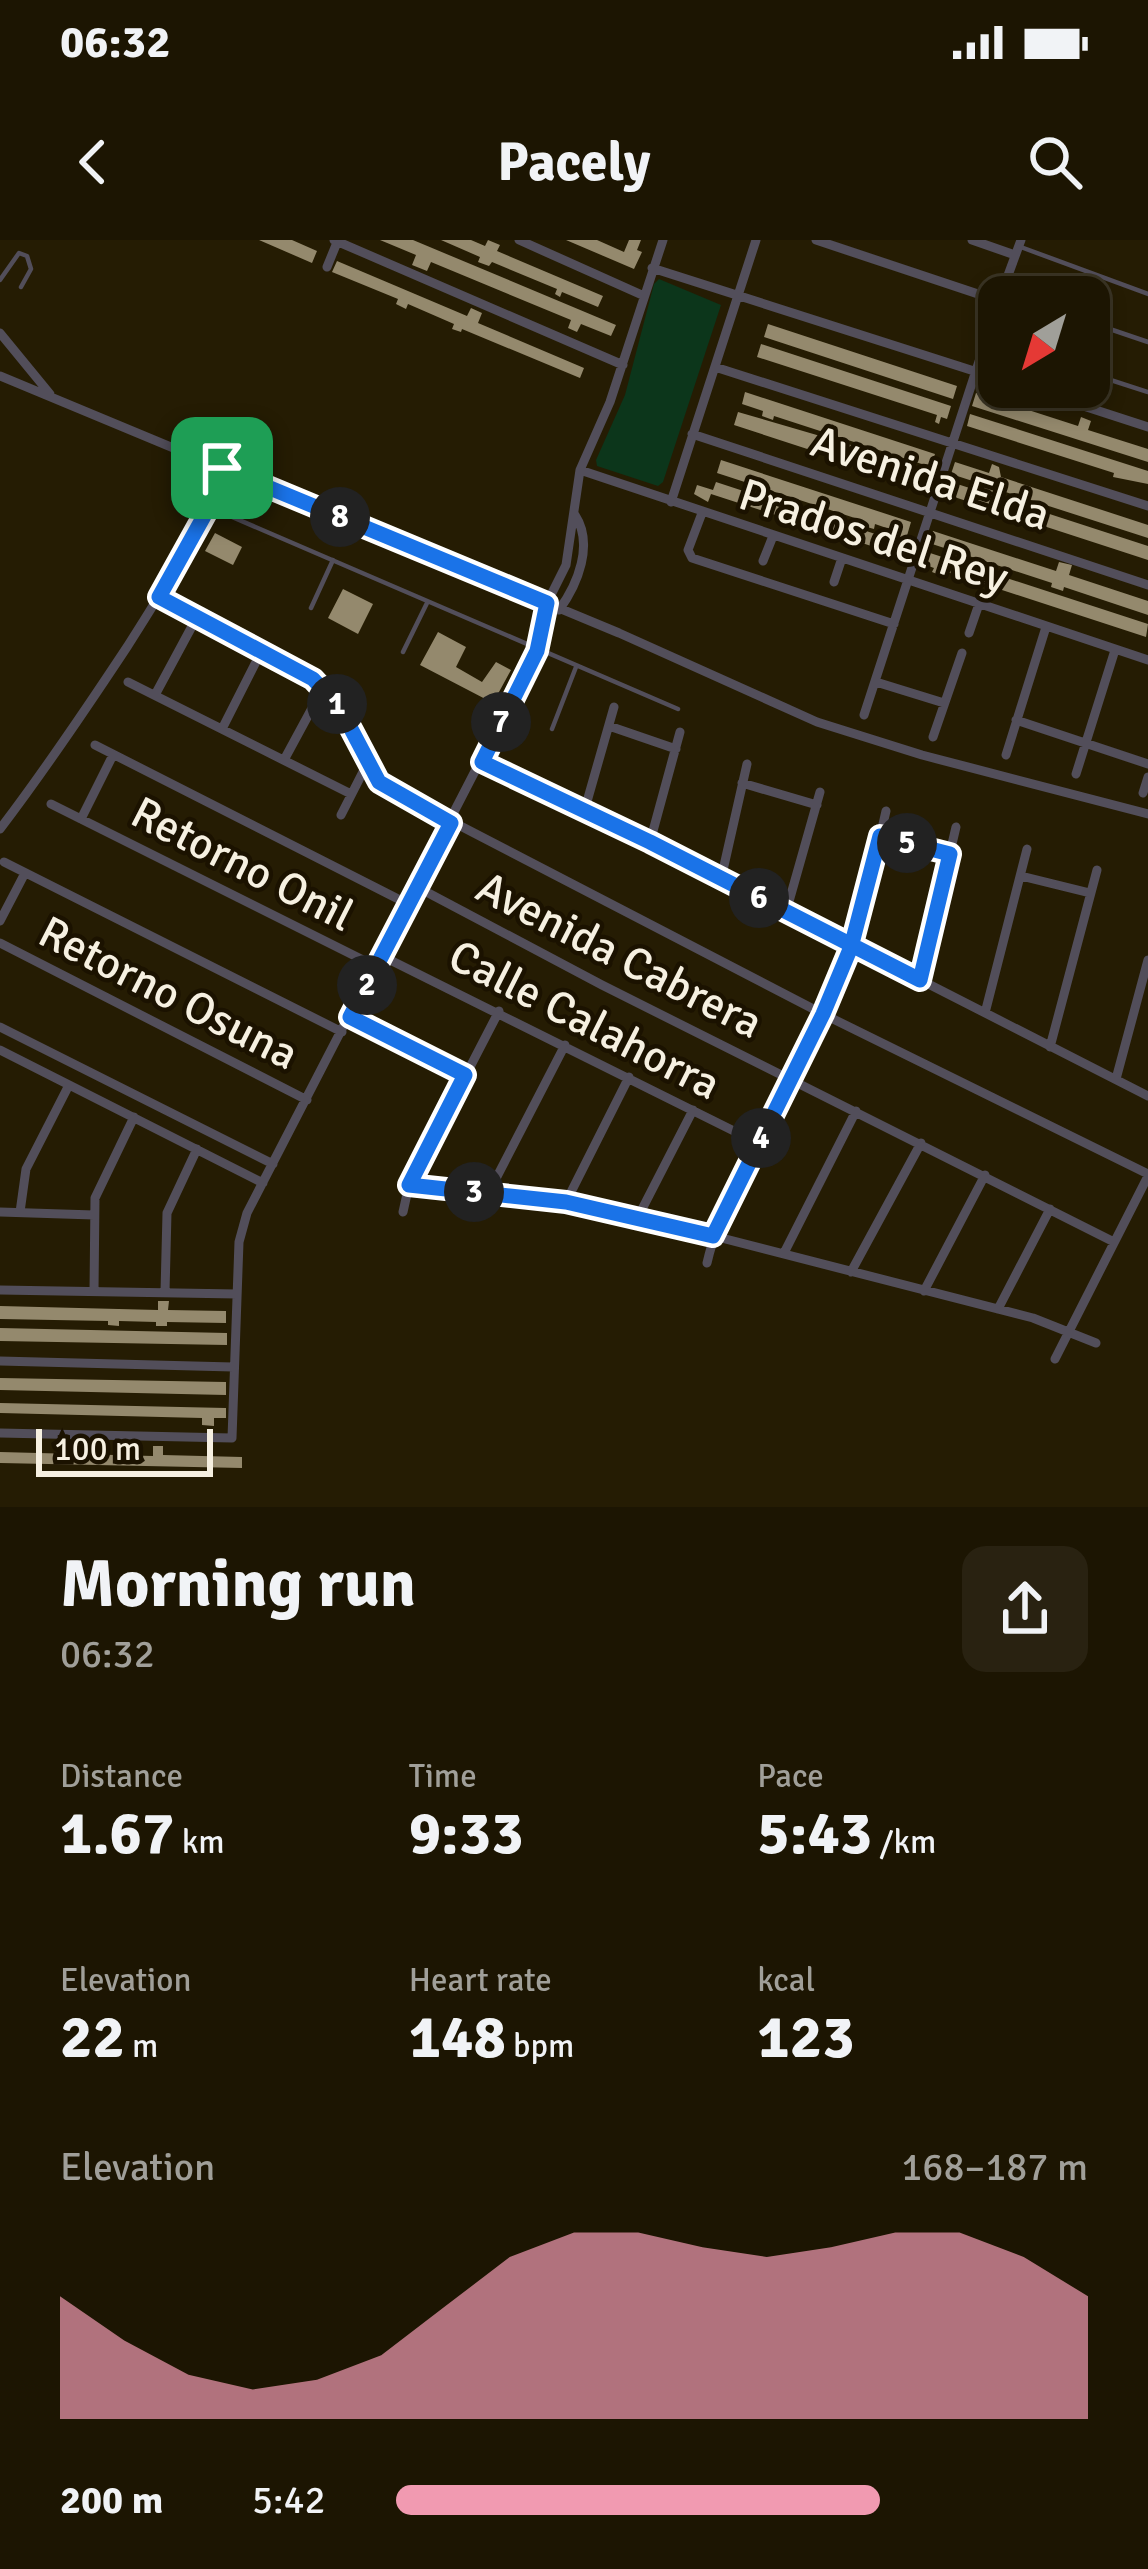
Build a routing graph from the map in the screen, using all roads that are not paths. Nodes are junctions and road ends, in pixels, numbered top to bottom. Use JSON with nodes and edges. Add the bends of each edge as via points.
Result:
{"nodes":[{"id":1,"x":336,"y":240,"type":"edge"},
{"id":2,"x":519,"y":240,"type":"edge"},
{"id":3,"x":662,"y":240,"type":"edge"},
{"id":4,"x":756,"y":240,"type":"edge"},
{"id":5,"x":816,"y":240,"type":"edge"},
{"id":6,"x":972,"y":240,"type":"edge"},
{"id":7,"x":1018,"y":247,"type":"edge"},
{"id":8,"x":327,"y":267,"type":"dead end"},
{"id":9,"x":652,"y":268,"type":"junction"},
{"id":10,"x":1008,"y":276,"type":"edge"},
{"id":11,"x":0,"y":280,"type":"edge"},
{"id":12,"x":21,"y":287,"type":"dead end"},
{"id":13,"x":978,"y":291,"type":"edge"},
{"id":14,"x":740,"y":294,"type":"junction"},
{"id":15,"x":1148,"y":294,"type":"edge"},
{"id":16,"x":642,"y":295,"type":"junction"},
{"id":17,"x":1110,"y":329,"type":"edge"},
{"id":18,"x":0,"y":333,"type":"edge"},
{"id":19,"x":1148,"y":342,"type":"edge"},
{"id":20,"x":978,"y":359,"type":"edge"},
{"id":21,"x":623,"y":365,"type":"junction"},
{"id":22,"x":715,"y":367,"type":"junction"},
{"id":23,"x":974,"y":370,"type":"junction"},
{"id":24,"x":978,"y":371,"type":"edge"},
{"id":25,"x":0,"y":376,"type":"edge"},
{"id":26,"x":1110,"y":380,"type":"edge"},
{"id":27,"x":1148,"y":392,"type":"edge"},
{"id":28,"x":54,"y":398,"type":"junction"},
{"id":29,"x":1088,"y":408,"type":"edge"},
{"id":30,"x":1148,"y":428,"type":"edge"},
{"id":31,"x":692,"y":434,"type":"junction"},
{"id":32,"x":952,"y":442,"type":"junction"},
{"id":33,"x":222,"y":468,"type":"junction"},
{"id":34,"x":580,"y":470,"type":"junction"},
{"id":35,"x":671,"y":502,"type":"junction"},
{"id":36,"x":1148,"y":506,"type":"edge"},
{"id":37,"x":209,"y":507,"type":"junction"},
{"id":38,"x":930,"y":511,"type":"junction"},
{"id":39,"x":702,"y":513,"type":"junction"},
{"id":40,"x":575,"y":514,"type":"junction"},
{"id":41,"x":773,"y":536,"type":"junction"},
{"id":42,"x":842,"y":557,"type":"junction"},
{"id":43,"x":333,"y":560,"type":"junction"},
{"id":44,"x":764,"y":561,"type":"dead end"},
{"id":45,"x":908,"y":580,"type":"junction"},
{"id":46,"x":834,"y":582,"type":"dead end"},
{"id":47,"x":1148,"y":584,"type":"edge"},
{"id":48,"x":159,"y":597,"type":"junction"},
{"id":49,"x":428,"y":601,"type":"junction"},
{"id":50,"x":547,"y":603,"type":"junction"},
{"id":51,"x":979,"y":604,"type":"junction"},
{"id":52,"x":310,"y":608,"type":"dead end"},
{"id":53,"x":560,"y":609,"type":"junction"},
{"id":54,"x":197,"y":617,"type":"junction"},
{"id":55,"x":545,"y":622,"type":"junction"},
{"id":56,"x":894,"y":624,"type":"junction"},
{"id":57,"x":1046,"y":627,"type":"junction"},
{"id":58,"x":969,"y":633,"type":"dead end"},
{"id":59,"x":262,"y":650,"type":"junction"},
{"id":60,"x":1115,"y":650,"type":"junction"},
{"id":61,"x":537,"y":651,"type":"junction"},
{"id":62,"x":403,"y":652,"type":"dead end"},
{"id":63,"x":962,"y":653,"type":"dead end"},
{"id":64,"x":1148,"y":660,"type":"edge"},
{"id":65,"x":575,"y":667,"type":"junction"},
{"id":66,"x":128,"y":682,"type":"dead end"},
{"id":67,"x":876,"y":682,"type":"junction"},
{"id":68,"x":323,"y":688,"type":"junction"},
{"id":69,"x":155,"y":695,"type":"junction"},
{"id":70,"x":944,"y":703,"type":"junction"},
{"id":71,"x":614,"y":707,"type":"dead end"},
{"id":72,"x":678,"y":709,"type":"dead end"},
{"id":73,"x":865,"y":715,"type":"dead end"},
{"id":74,"x":1016,"y":720,"type":"junction"},
{"id":75,"x":609,"y":726,"type":"junction"},
{"id":76,"x":221,"y":729,"type":"junction"},
{"id":77,"x":552,"y":729,"type":"dead end"},
{"id":78,"x":680,"y":732,"type":"dead end"},
{"id":79,"x":933,"y":737,"type":"dead end"},
{"id":80,"x":1085,"y":742,"type":"junction"},
{"id":81,"x":94,"y":745,"type":"dead end"},
{"id":82,"x":676,"y":749,"type":"junction"},
{"id":83,"x":113,"y":754,"type":"junction"},
{"id":84,"x":1006,"y":755,"type":"dead end"},
{"id":85,"x":284,"y":760,"type":"junction"},
{"id":86,"x":482,"y":762,"type":"junction"},
{"id":87,"x":367,"y":764,"type":"junction"},
{"id":88,"x":747,"y":764,"type":"dead end"},
{"id":89,"x":1148,"y":764,"type":"edge"},
{"id":90,"x":1076,"y":774,"type":"dead end"},
{"id":91,"x":1148,"y":777,"type":"edge"},
{"id":92,"x":742,"y":783,"type":"junction"},
{"id":93,"x":820,"y":792,"type":"dead end"},
{"id":94,"x":1143,"y":793,"type":"dead end"},
{"id":95,"x":351,"y":794,"type":"junction"},
{"id":96,"x":51,"y":804,"type":"dead end"},
{"id":97,"x":817,"y":805,"type":"junction"},
{"id":98,"x":584,"y":812,"type":"junction"},
{"id":99,"x":886,"y":812,"type":"dead end"},
{"id":100,"x":1148,"y":814,"type":"edge"},
{"id":101,"x":341,"y":815,"type":"dead end"},
{"id":102,"x":81,"y":819,"type":"junction"},
{"id":103,"x":451,"y":823,"type":"junction"},
{"id":104,"x":956,"y":826,"type":"dead end"},
{"id":105,"x":0,"y":829,"type":"edge"},
{"id":106,"x":880,"y":836,"type":"junction"},
{"id":107,"x":650,"y":842,"type":"junction"},
{"id":108,"x":1027,"y":850,"type":"dead end"},
{"id":109,"x":950,"y":854,"type":"junction"},
{"id":110,"x":4,"y":862,"type":"dead end"},
{"id":111,"x":1096,"y":870,"type":"dead end"},
{"id":112,"x":25,"y":873,"type":"junction"},
{"id":113,"x":1021,"y":876,"type":"junction"},
{"id":114,"x":721,"y":878,"type":"junction"},
{"id":115,"x":417,"y":887,"type":"junction"},
{"id":116,"x":1090,"y":893,"type":"junction"},
{"id":117,"x":408,"y":904,"type":"junction"},
{"id":118,"x":786,"y":912,"type":"junction"},
{"id":119,"x":0,"y":920,"type":"edge"},
{"id":120,"x":0,"y":943,"type":"edge"},
{"id":121,"x":851,"y":947,"type":"junction"},
{"id":122,"x":1148,"y":960,"type":"edge"},
{"id":123,"x":379,"y":961,"type":"junction"},
{"id":124,"x":920,"y":980,"type":"junction"},
{"id":125,"x":499,"y":1011,"type":"junction"},
{"id":126,"x":985,"y":1013,"type":"junction"},
{"id":127,"x":823,"y":1014,"type":"junction"},
{"id":128,"x":350,"y":1017,"type":"junction"},
{"id":129,"x":0,"y":1027,"type":"edge"},
{"id":130,"x":342,"y":1032,"type":"junction"},
{"id":131,"x":566,"y":1045,"type":"junction"},
{"id":132,"x":1050,"y":1047,"type":"junction"},
{"id":133,"x":1,"y":1054,"type":"edge"},
{"id":134,"x":465,"y":1075,"type":"junction"},
{"id":135,"x":629,"y":1077,"type":"junction"},
{"id":136,"x":791,"y":1077,"type":"junction"},
{"id":137,"x":1116,"y":1079,"type":"junction"},
{"id":138,"x":69,"y":1085,"type":"junction"},
{"id":139,"x":1148,"y":1096,"type":"edge"},
{"id":140,"x":307,"y":1100,"type":"junction"},
{"id":141,"x":693,"y":1110,"type":"junction"},
{"id":142,"x":856,"y":1111,"type":"junction"},
{"id":143,"x":134,"y":1117,"type":"junction"},
{"id":144,"x":758,"y":1143,"type":"junction"},
{"id":145,"x":921,"y":1143,"type":"junction"},
{"id":146,"x":197,"y":1150,"type":"junction"},
{"id":147,"x":273,"y":1164,"type":"junction"},
{"id":148,"x":985,"y":1175,"type":"junction"},
{"id":149,"x":1148,"y":1175,"type":"edge"},
{"id":150,"x":262,"y":1183,"type":"junction"},
{"id":151,"x":409,"y":1185,"type":"junction"},
{"id":152,"x":488,"y":1194,"type":"junction"},
{"id":153,"x":566,"y":1202,"type":"junction"},
{"id":154,"x":1050,"y":1209,"type":"junction"},
{"id":155,"x":0,"y":1212,"type":"edge"},
{"id":156,"x":20,"y":1212,"type":"junction"},
{"id":157,"x":403,"y":1212,"type":"dead end"},
{"id":158,"x":94,"y":1215,"type":"junction"},
{"id":159,"x":638,"y":1217,"type":"junction"},
{"id":160,"x":713,"y":1236,"type":"junction"},
{"id":161,"x":1114,"y":1242,"type":"junction"},
{"id":162,"x":784,"y":1252,"type":"junction"},
{"id":163,"x":707,"y":1263,"type":"dead end"},
{"id":164,"x":851,"y":1272,"type":"junction"},
{"id":165,"x":0,"y":1290,"type":"edge"},
{"id":166,"x":924,"y":1291,"type":"junction"},
{"id":167,"x":94,"y":1292,"type":"junction"},
{"id":168,"x":165,"y":1292,"type":"junction"},
{"id":169,"x":237,"y":1294,"type":"junction"},
{"id":170,"x":998,"y":1309,"type":"junction"},
{"id":171,"x":1070,"y":1330,"type":"junction"},
{"id":172,"x":1096,"y":1342,"type":"dead end"},
{"id":173,"x":1055,"y":1359,"type":"dead end"},
{"id":174,"x":0,"y":1361,"type":"edge"},
{"id":175,"x":233,"y":1367,"type":"junction"},
{"id":176,"x":0,"y":1433,"type":"edge"}],
"edges":[{"from":1,"to":8,"type":"street"},
{"from":1,"to":21,"type":"street"},
{"from":2,"to":16,"type":"street"},
{"from":3,"to":9,"type":"street"},
{"from":4,"to":14,"type":"street"},
{"from":5,"to":13,"type":"street"},
{"from":6,"to":7,"type":"street"},
{"from":7,"to":10,"type":"street"},
{"from":7,"to":15,"type":"lane"},
{"from":9,"to":14,"type":"street"},
{"from":9,"to":16,"type":"street"},
{"from":11,"to":12,"type":"lane","via":[[19,253],[31,268]]},
{"from":14,"to":22,"type":"street"},
{"from":14,"to":23,"type":"street"},
{"from":16,"to":21,"type":"street"},
{"from":17,"to":19,"type":"lane"},
{"from":18,"to":28,"type":"street"},
{"from":20,"to":23,"type":"street"},
{"from":21,"to":34,"type":"street"},
{"from":22,"to":31,"type":"street"},
{"from":22,"to":32,"type":"street"},
{"from":23,"to":24,"type":"street"},
{"from":23,"to":32,"type":"street"},
{"from":25,"to":28,"type":"street"},
{"from":26,"to":27,"type":"lane"},
{"from":28,"to":33,"type":"street"},
{"from":29,"to":30,"type":"street"},
{"from":31,"to":35,"type":"street"},
{"from":31,"to":38,"type":"street","name":"Avenida Elda"},
{"from":32,"to":36,"type":"street"},
{"from":32,"to":38,"type":"street"},
{"from":33,"to":37,"type":"street"},
{"from":33,"to":50,"type":"street"},
{"from":34,"to":35,"type":"street","name":"Prados del Rey"},
{"from":34,"to":40,"type":"street"},
{"from":35,"to":39,"type":"street","name":"Prados del Rey"},
{"from":37,"to":43,"type":"lane"},
{"from":37,"to":48,"type":"street"},
{"from":38,"to":45,"type":"street"},
{"from":38,"to":47,"type":"street","name":"Avenida Elda"},
{"from":39,"to":41,"type":"street","name":"Prados del Rey"},
{"from":39,"to":56,"type":"street","via":[[692,558]]},
{"from":40,"to":50,"type":"street","via":[[566,565]]},
{"from":40,"to":53,"type":"street","via":[[584,532],[581,564]]},
{"from":41,"to":42,"type":"street","name":"Prados del Rey"},
{"from":41,"to":44,"type":"street"},
{"from":42,"to":45,"type":"street","name":"Prados del Rey"},
{"from":42,"to":46,"type":"street"},
{"from":43,"to":49,"type":"lane"},
{"from":43,"to":52,"type":"lane"},
{"from":45,"to":51,"type":"street","name":"Prados del Rey"},
{"from":45,"to":56,"type":"street"},
{"from":48,"to":54,"type":"street"},
{"from":48,"to":105,"type":"street"},
{"from":49,"to":61,"type":"lane"},
{"from":49,"to":62,"type":"lane"},
{"from":50,"to":53,"type":"street"},
{"from":50,"to":55,"type":"street"},
{"from":51,"to":57,"type":"street","name":"Prados del Rey"},
{"from":51,"to":58,"type":"street"},
{"from":53,"to":55,"type":"street"},
{"from":53,"to":100,"type":"street","via":[[853,735]]},
{"from":54,"to":59,"type":"street"},
{"from":54,"to":69,"type":"street"},
{"from":55,"to":61,"type":"street"},
{"from":56,"to":67,"type":"street"},
{"from":57,"to":60,"type":"street","name":"Prados del Rey"},
{"from":57,"to":74,"type":"street"},
{"from":59,"to":68,"type":"street"},
{"from":59,"to":76,"type":"street"},
{"from":60,"to":64,"type":"street","name":"Prados del Rey"},
{"from":60,"to":80,"type":"street"},
{"from":61,"to":65,"type":"lane"},
{"from":61,"to":86,"type":"street"},
{"from":63,"to":70,"type":"street"},
{"from":65,"to":72,"type":"lane"},
{"from":65,"to":77,"type":"lane"},
{"from":66,"to":69,"type":"street"},
{"from":67,"to":70,"type":"street"},
{"from":67,"to":73,"type":"street"},
{"from":68,"to":85,"type":"street"},
{"from":68,"to":87,"type":"street"},
{"from":69,"to":76,"type":"street"},
{"from":70,"to":79,"type":"street"},
{"from":71,"to":75,"type":"street"},
{"from":74,"to":80,"type":"street"},
{"from":74,"to":84,"type":"street"},
{"from":75,"to":82,"type":"street"},
{"from":75,"to":98,"type":"street"},
{"from":76,"to":85,"type":"street"},
{"from":78,"to":82,"type":"street"},
{"from":80,"to":89,"type":"street"},
{"from":80,"to":90,"type":"street"},
{"from":81,"to":83,"type":"street","name":"Retorno Onil"},
{"from":82,"to":107,"type":"street"},
{"from":83,"to":102,"type":"street","name":"Retorno Onil"},
{"from":83,"to":117,"type":"street","name":"Retorno Onil"},
{"from":85,"to":95,"type":"street"},
{"from":86,"to":98,"type":"street"},
{"from":86,"to":103,"type":"street"},
{"from":87,"to":95,"type":"street"},
{"from":87,"to":103,"type":"street","via":[[379,782]]},
{"from":88,"to":92,"type":"street"},
{"from":91,"to":94,"type":"street"},
{"from":92,"to":97,"type":"street"},
{"from":92,"to":114,"type":"street"},
{"from":93,"to":97,"type":"street"},
{"from":95,"to":101,"type":"street"},
{"from":96,"to":102,"type":"street","name":"Retorno Onil"},
{"from":97,"to":118,"type":"street"},
{"from":98,"to":107,"type":"street"},
{"from":99,"to":106,"type":"street"},
{"from":102,"to":123,"type":"street","name":"Retorno Onil"},
{"from":103,"to":115,"type":"street"},
{"from":103,"to":127,"type":"street"},
{"from":104,"to":109,"type":"street"},
{"from":106,"to":109,"type":"street"},
{"from":106,"to":121,"type":"street"},
{"from":107,"to":114,"type":"street"},
{"from":108,"to":113,"type":"street"},
{"from":109,"to":124,"type":"street"},
{"from":110,"to":112,"type":"street","name":"Retorno Osuna"},
{"from":111,"to":116,"type":"street"},
{"from":112,"to":119,"type":"street","name":"Retorno Osuna"},
{"from":112,"to":130,"type":"street","name":"Retorno Osuna"},
{"from":113,"to":116,"type":"street"},
{"from":113,"to":126,"type":"street"},
{"from":114,"to":118,"type":"street"},
{"from":115,"to":117,"type":"street"},
{"from":115,"to":136,"type":"street","name":"Avenida Cabrera"},
{"from":116,"to":132,"type":"street"},
{"from":117,"to":123,"type":"street"},
{"from":118,"to":121,"type":"street"},
{"from":120,"to":140,"type":"street","name":"Retorno Osuna"},
{"from":121,"to":124,"type":"street"},
{"from":121,"to":127,"type":"street"},
{"from":122,"to":137,"type":"street"},
{"from":123,"to":125,"type":"street","name":"Calle Calahorra"},
{"from":123,"to":128,"type":"street"},
{"from":124,"to":126,"type":"street"},
{"from":125,"to":131,"type":"street","name":"Calle Calahorra"},
{"from":125,"to":134,"type":"street"},
{"from":126,"to":132,"type":"street"},
{"from":127,"to":136,"type":"street"},
{"from":127,"to":149,"type":"street"},
{"from":128,"to":130,"type":"street"},
{"from":128,"to":134,"type":"street"},
{"from":129,"to":147,"type":"street"},
{"from":130,"to":140,"type":"street"},
{"from":131,"to":135,"type":"street","name":"Calle Calahorra"},
{"from":131,"to":152,"type":"street"},
{"from":132,"to":137,"type":"street"},
{"from":133,"to":138,"type":"street"},
{"from":134,"to":151,"type":"street"},
{"from":135,"to":141,"type":"street","name":"Calle Calahorra"},
{"from":135,"to":153,"type":"street"},
{"from":136,"to":142,"type":"street","name":"Avenida Cabrera"},
{"from":136,"to":144,"type":"street"},
{"from":137,"to":139,"type":"street"},
{"from":138,"to":143,"type":"street"},
{"from":138,"to":156,"type":"street","via":[[26,1168]]},
{"from":140,"to":147,"type":"street"},
{"from":141,"to":144,"type":"street","name":"Calle Calahorra"},
{"from":141,"to":159,"type":"street"},
{"from":142,"to":145,"type":"street","name":"Avenida Cabrera"},
{"from":142,"to":162,"type":"street"},
{"from":143,"to":146,"type":"street"},
{"from":143,"to":158,"type":"street","via":[[96,1192]]},
{"from":144,"to":160,"type":"street"},
{"from":145,"to":148,"type":"street","name":"Avenida Cabrera"},
{"from":145,"to":164,"type":"street"},
{"from":146,"to":150,"type":"street"},
{"from":146,"to":168,"type":"street","via":[[167,1214]]},
{"from":147,"to":150,"type":"street"},
{"from":148,"to":154,"type":"street","name":"Avenida Cabrera"},
{"from":148,"to":166,"type":"street"},
{"from":149,"to":161,"type":"street"},
{"from":150,"to":169,"type":"street","via":[[241,1228]]},
{"from":151,"to":152,"type":"street"},
{"from":151,"to":157,"type":"street"},
{"from":152,"to":153,"type":"street"},
{"from":153,"to":159,"type":"street"},
{"from":154,"to":161,"type":"street","name":"Avenida Cabrera"},
{"from":154,"to":170,"type":"street"},
{"from":155,"to":156,"type":"street"},
{"from":156,"to":158,"type":"street"},
{"from":158,"to":167,"type":"street"},
{"from":159,"to":160,"type":"street"},
{"from":160,"to":162,"type":"street"},
{"from":160,"to":163,"type":"street"},
{"from":161,"to":171,"type":"street"},
{"from":162,"to":164,"type":"street"},
{"from":164,"to":166,"type":"street"},
{"from":165,"to":167,"type":"street"},
{"from":166,"to":170,"type":"street"},
{"from":167,"to":168,"type":"street"},
{"from":168,"to":169,"type":"street"},
{"from":169,"to":175,"type":"street"},
{"from":170,"to":171,"type":"street"},
{"from":171,"to":172,"type":"street"},
{"from":171,"to":173,"type":"street"},
{"from":174,"to":175,"type":"street"},
{"from":175,"to":176,"type":"street","via":[[234,1434],[226,1441]]}]}
